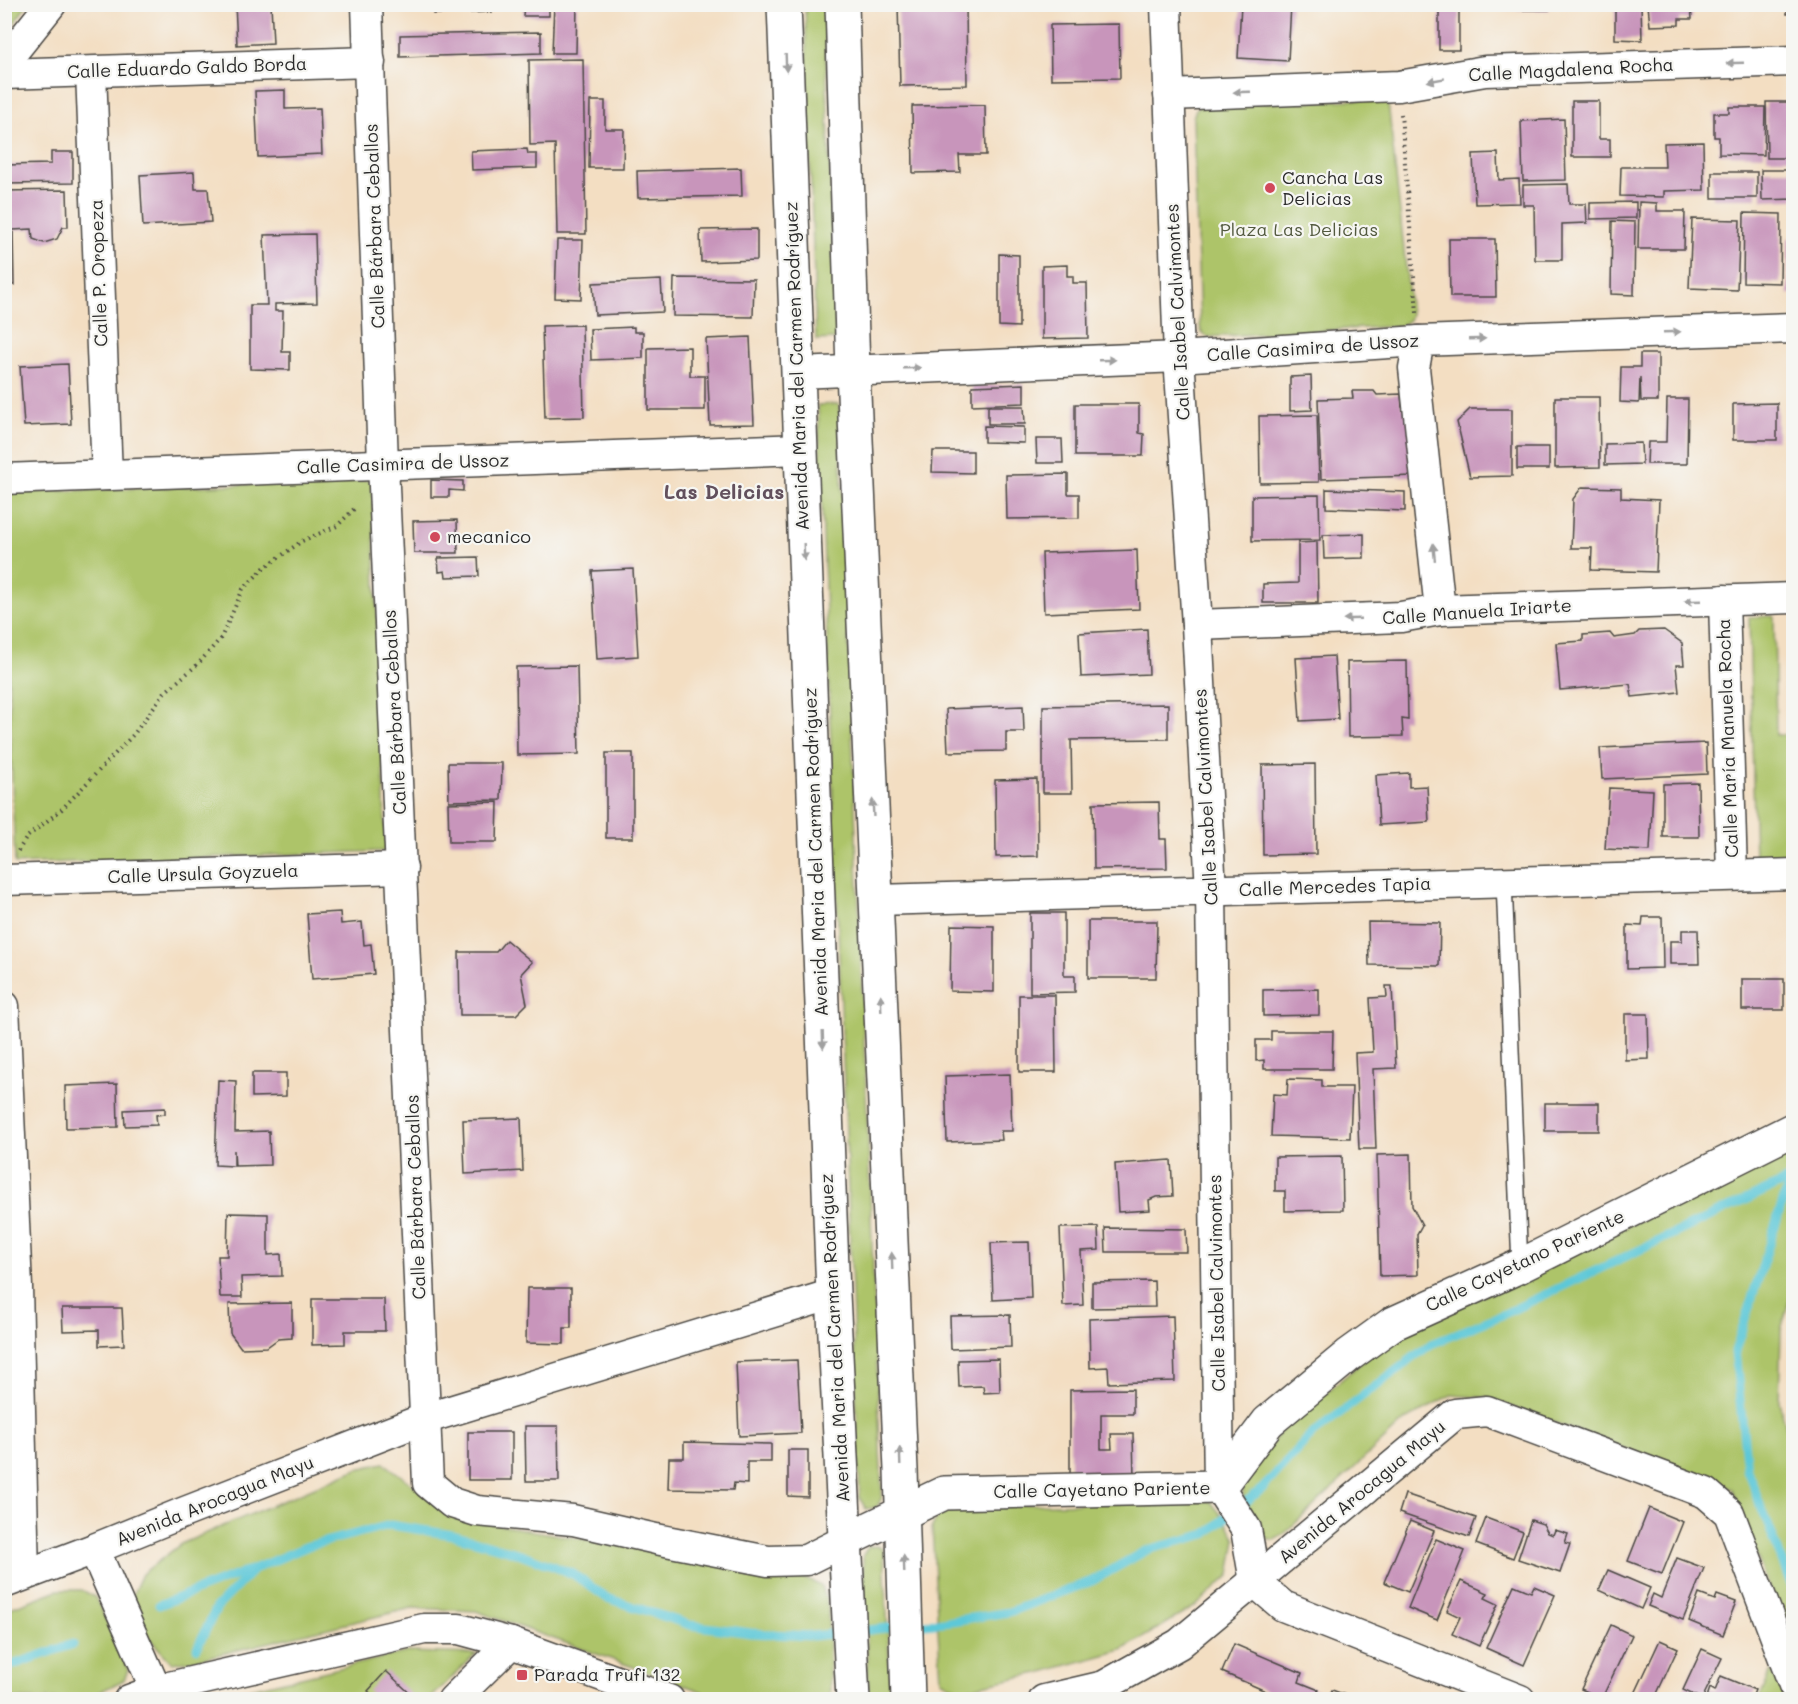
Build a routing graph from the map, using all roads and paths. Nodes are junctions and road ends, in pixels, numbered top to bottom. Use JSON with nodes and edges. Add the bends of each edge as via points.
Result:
{"nodes":[{"id":1,"x":51,"y":4,"type":"edge"},
{"id":2,"x":367,"y":4,"type":"edge"},
{"id":3,"x":784,"y":4,"type":"edge"},
{"id":4,"x":842,"y":4,"type":"edge"},
{"id":5,"x":1166,"y":4,"type":"edge"},
{"id":6,"x":1794,"y":61,"type":"edge"},
{"id":7,"x":370,"y":62,"type":"junction"},
{"id":8,"x":4,"y":63,"type":"edge"},
{"id":9,"x":91,"y":72,"type":"junction"},
{"id":10,"x":4,"y":74,"type":"edge"},
{"id":11,"x":1399,"y":86,"type":"junction"},
{"id":12,"x":1169,"y":95,"type":"junction"},
{"id":13,"x":1794,"y":328,"type":"edge"},
{"id":14,"x":1419,"y":341,"type":"junction"},
{"id":15,"x":1179,"y":357,"type":"junction"},
{"id":16,"x":854,"y":371,"type":"junction"},
{"id":17,"x":798,"y":373,"type":"junction"},
{"id":18,"x":801,"y":449,"type":"junction"},
{"id":19,"x":383,"y":464,"type":"junction"},
{"id":20,"x":107,"y":475,"type":"junction"},
{"id":21,"x":4,"y":479,"type":"edge"},
{"id":22,"x":385,"y":501,"type":"junction"},
{"id":23,"x":1794,"y":598,"type":"edge"},
{"id":24,"x":1724,"y":600,"type":"junction"},
{"id":25,"x":1440,"y":610,"type":"junction"},
{"id":26,"x":1197,"y":625,"type":"junction"},
{"id":27,"x":10,"y":867,"type":"edge"},
{"id":28,"x":402,"y":868,"type":"junction"},
{"id":29,"x":1794,"y":874,"type":"edge"},
{"id":30,"x":1732,"y":875,"type":"junction"},
{"id":31,"x":1504,"y":882,"type":"junction"},
{"id":32,"x":1211,"y":891,"type":"junction"},
{"id":33,"x":877,"y":900,"type":"junction"},
{"id":34,"x":4,"y":1006,"type":"edge"},
{"id":35,"x":1794,"y":1129,"type":"edge"},
{"id":36,"x":1521,"y":1266,"type":"junction"},
{"id":37,"x":11,"y":1288,"type":"edge"},
{"id":38,"x":833,"y":1294,"type":"junction"},
{"id":39,"x":424,"y":1419,"type":"junction"},
{"id":40,"x":1220,"y":1487,"type":"junction"},
{"id":41,"x":902,"y":1514,"type":"junction"},
{"id":42,"x":844,"y":1542,"type":"junction"},
{"id":43,"x":94,"y":1549,"type":"junction"},
{"id":44,"x":14,"y":1579,"type":"edge"},
{"id":45,"x":1255,"y":1582,"type":"junction"},
{"id":46,"x":511,"y":1643,"type":"junction"},
{"id":47,"x":1794,"y":1685,"type":"edge"},
{"id":48,"x":1105,"y":1693,"type":"edge"},
{"id":49,"x":143,"y":1695,"type":"edge"},
{"id":50,"x":453,"y":1700,"type":"edge"},
{"id":51,"x":669,"y":1700,"type":"edge"},
{"id":52,"x":853,"y":1700,"type":"edge"},
{"id":53,"x":908,"y":1700,"type":"edge"},
{"id":54,"x":1044,"y":1700,"type":"edge"},
{"id":55,"x":1520,"y":1700,"type":"edge"}],
"edges":[{"from":1,"to":8,"type":"street"},
{"from":2,"to":7,"type":"street","name":"Calle Bárbara Ceballos"},
{"from":3,"to":17,"type":"street","name":"Avenida Maria del Carmen Rodríguez","one_way":true},
{"from":4,"to":16,"type":"street"},
{"from":5,"to":12,"type":"street","name":"Calle Isabel Calvimontes"},
{"from":6,"to":11,"type":"street","name":"Calle Magdalena Rocha","one_way":true,"via":[[1485,71]]},
{"from":7,"to":9,"type":"street","name":"Calle Eduardo Galdo Borda"},
{"from":7,"to":19,"type":"street","name":"Calle Bárbara Ceballos"},
{"from":9,"to":10,"type":"street","name":"Calle Eduardo Galdo Borda"},
{"from":9,"to":20,"type":"street","name":"Calle P. Oropeza"},
{"from":11,"to":12,"type":"street","name":"Calle Magdalena Rocha","one_way":true},
{"from":11,"to":14,"type":"path"},
{"from":12,"to":15,"type":"street","name":"Calle Isabel Calvimontes"},
{"from":14,"to":13,"type":"street","name":"Calle Casimira de Ussoz","one_way":true},
{"from":14,"to":15,"type":"street","name":"Calle Casimira de Ussoz"},
{"from":25,"to":14,"type":"street","one_way":true,"via":[[1414,368]]},
{"from":16,"to":15,"type":"street","name":"Calle Casimira de Ussoz","one_way":true},
{"from":15,"to":26,"type":"street","name":"Calle Isabel Calvimontes"},
{"from":16,"to":17,"type":"street","name":"Calle Casimira de Ussoz"},
{"from":33,"to":16,"type":"street","one_way":true},
{"from":17,"to":18,"type":"street","name":"Avenida Maria del Carmen Rodríguez"},
{"from":18,"to":19,"type":"street","name":"Calle Casimira de Ussoz"},
{"from":18,"to":38,"type":"street","name":"Avenida Maria del Carmen Rodríguez","one_way":true},
{"from":19,"to":20,"type":"street","name":"Calle Casimira de Ussoz"},
{"from":19,"to":22,"type":"street","name":"Calle Bárbara Ceballos"},
{"from":20,"to":21,"type":"street","name":"Calle Casimira de Ussoz"},
{"from":22,"to":27,"type":"path","via":[[360,503],[337,526],[302,541],[264,568],[243,589],[221,638],[206,656],[164,693],[134,734],[62,809],[27,837]]},
{"from":22,"to":28,"type":"street","name":"Calle Bárbara Ceballos"},
{"from":23,"to":24,"type":"street","name":"Calle Manuela Iriarte"},
{"from":24,"to":25,"type":"street","name":"Calle Manuela Iriarte","one_way":true},
{"from":24,"to":30,"type":"street","name":"Calle María Manuela Rocha"},
{"from":25,"to":26,"type":"street","name":"Calle Manuela Iriarte","one_way":true,"via":[[1401,617]]},
{"from":26,"to":32,"type":"street","name":"Calle Isabel Calvimontes"},
{"from":27,"to":28,"type":"street","name":"Calle Ursula Goyzuela"},
{"from":28,"to":39,"type":"street","name":"Calle Bárbara Ceballos"},
{"from":29,"to":30,"type":"street","name":"Calle Mercedes Tapia"},
{"from":30,"to":31,"type":"street","name":"Calle Mercedes Tapia"},
{"from":31,"to":32,"type":"street","name":"Calle Mercedes Tapia"},
{"from":31,"to":36,"type":"lane"},
{"from":32,"to":33,"type":"street","name":"Calle Mercedes Tapia"},
{"from":32,"to":40,"type":"street","name":"Calle Isabel Calvimontes"},
{"from":41,"to":33,"type":"street","one_way":true},
{"from":34,"to":37,"type":"street"},
{"from":35,"to":36,"type":"street","name":"Calle Cayetano Pariente"},
{"from":36,"to":40,"type":"street","name":"Calle Cayetano Pariente","via":[[1392,1324],[1349,1355],[1268,1422]]},
{"from":37,"to":44,"type":"street"},
{"from":38,"to":39,"type":"street","name":"Avenida Arocagua Mayu"},
{"from":38,"to":42,"type":"street","name":"Avenida Maria del Carmen Rodríguez"},
{"from":39,"to":42,"type":"street","name":"Calle Cayetano Pariente","via":[[428,1483],[453,1503],[469,1508],[573,1520],[768,1561],[806,1560]]},
{"from":39,"to":43,"type":"street","name":"Avenida Arocagua Mayu"},
{"from":40,"to":41,"type":"street","name":"Calle Cayetano Pariente","via":[[944,1494]]},
{"from":40,"to":45,"type":"street","via":[[1246,1529]]},
{"from":41,"to":42,"type":"street","name":"Calle Cayetano Pariente"},
{"from":53,"to":41,"type":"street","one_way":true},
{"from":42,"to":52,"type":"street","name":"Avenida Maria del Carmen Rodríguez"},
{"from":43,"to":44,"type":"street","name":"Avenida Arocagua Mayu"},
{"from":43,"to":49,"type":"street"},
{"from":45,"to":47,"type":"street","name":"Avenida Arocagua Mayu","via":[[1455,1414],[1487,1411],[1706,1493],[1729,1513]]},
{"from":45,"to":48,"type":"street","name":"Avenida Arocagua Mayu","via":[[1179,1644]]},
{"from":45,"to":55,"type":"street","via":[[1283,1606]]},
{"from":46,"to":49,"type":"street","via":[[459,1629],[424,1629]]},
{"from":46,"to":50,"type":"street"},
{"from":46,"to":51,"type":"street"},
{"from":48,"to":54,"type":"street","name":"Avenida Arocagua Mayu"}]}
